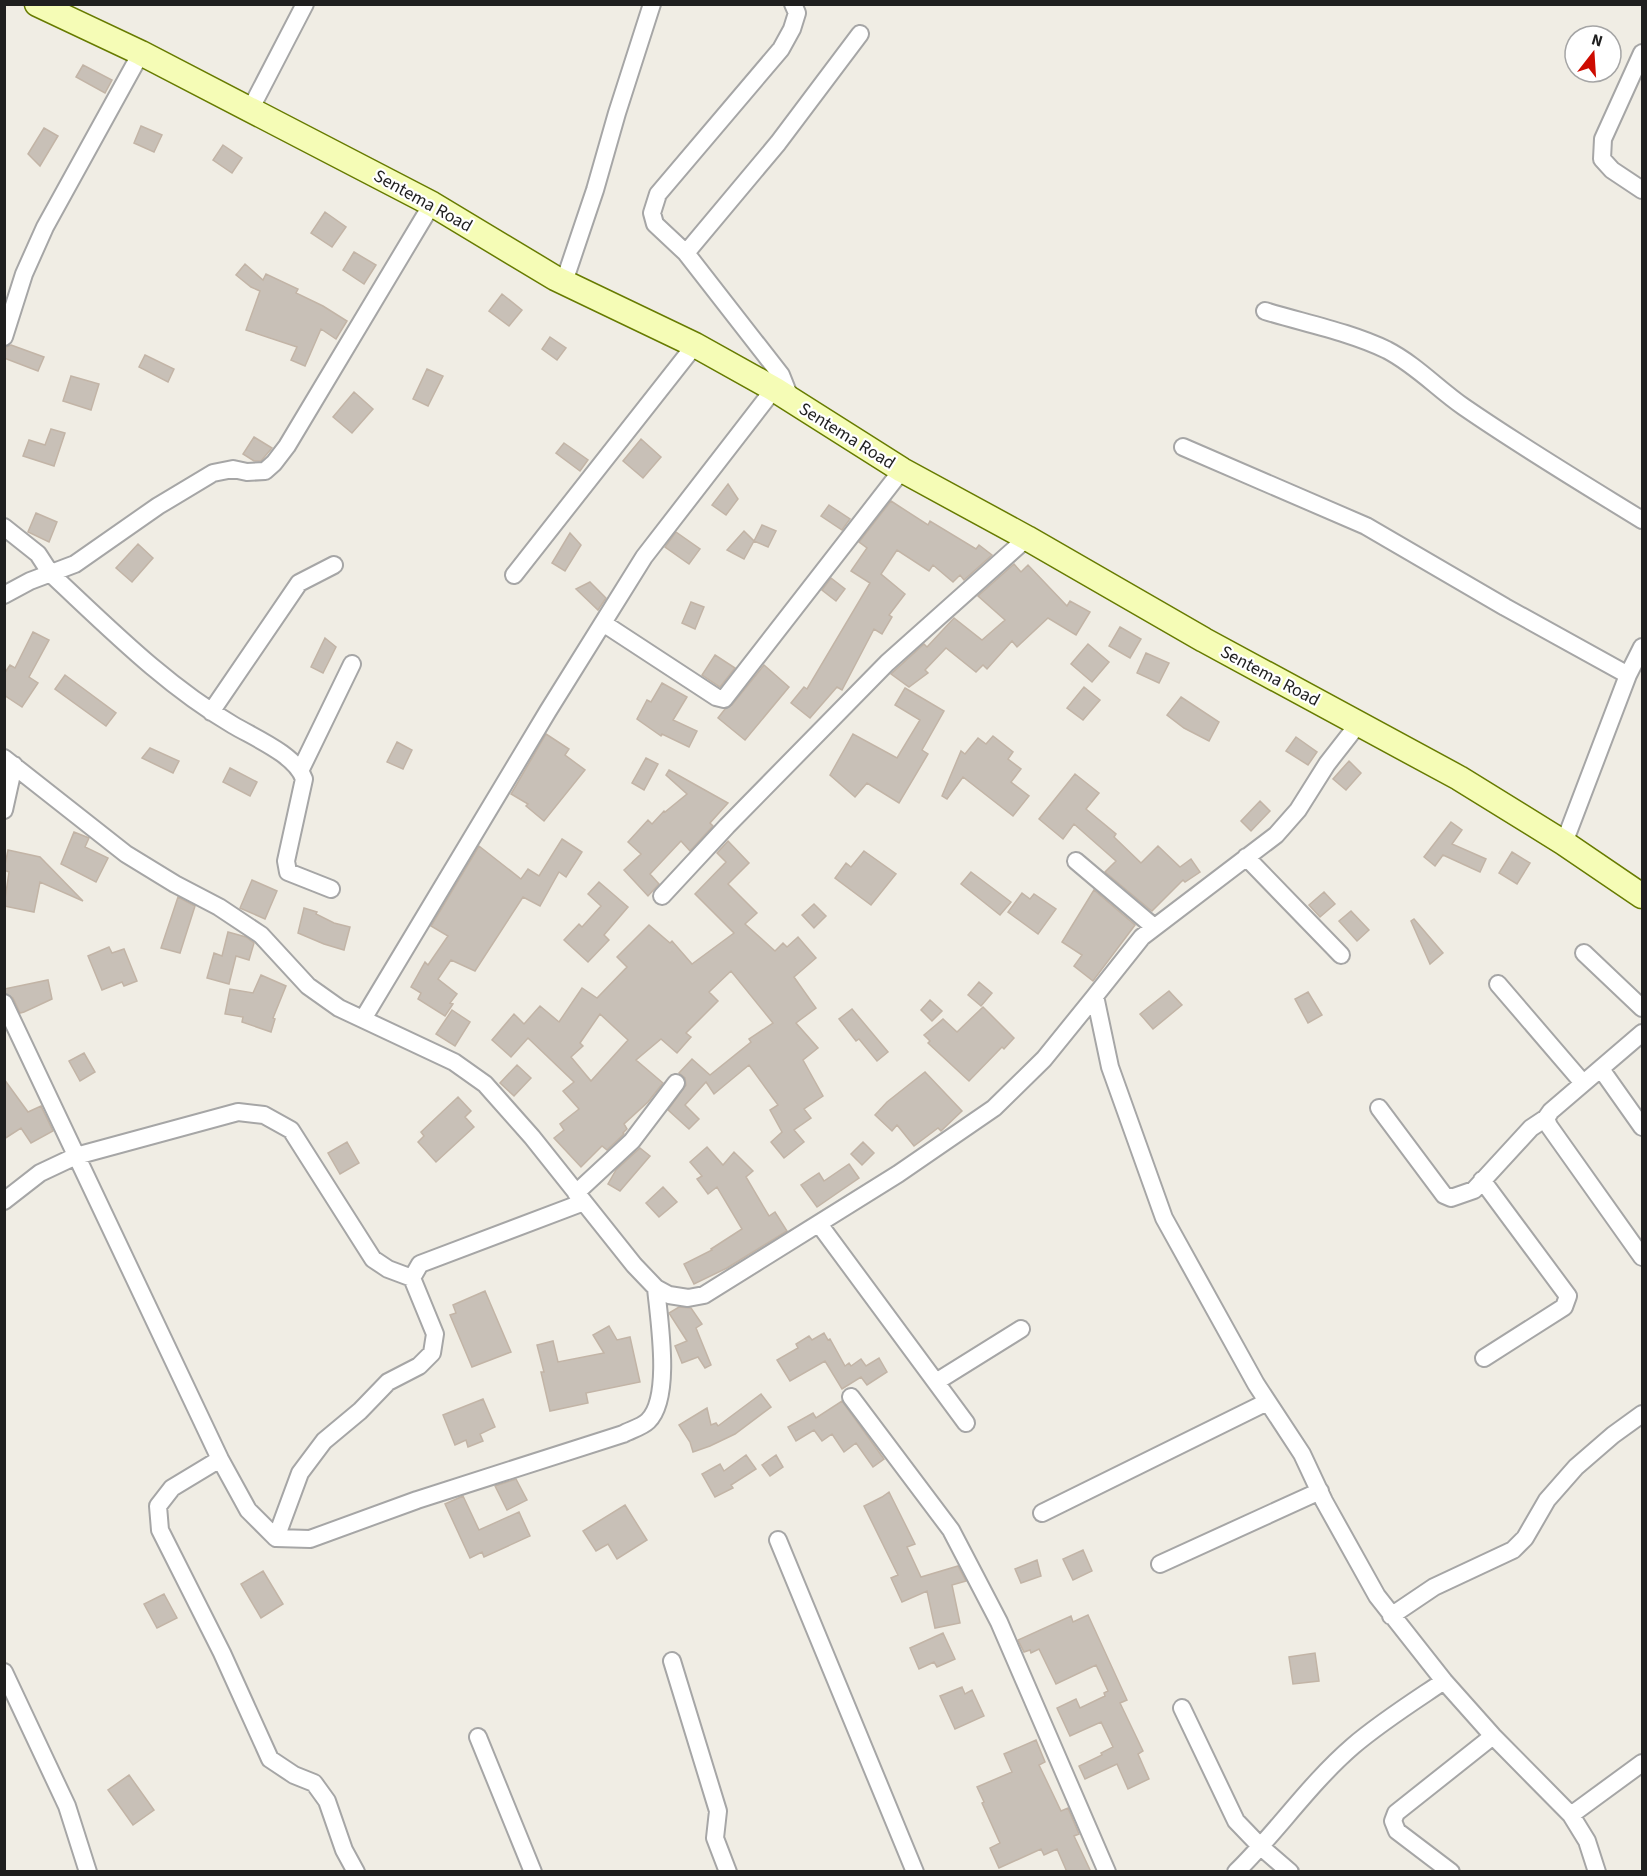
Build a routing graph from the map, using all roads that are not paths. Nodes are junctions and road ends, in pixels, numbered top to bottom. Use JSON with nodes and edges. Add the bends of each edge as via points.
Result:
{"nodes":[{"id":1,"x":37,"y":4,"type":"edge"},
{"id":2,"x":305,"y":4,"type":"edge"},
{"id":3,"x":652,"y":4,"type":"edge"},
{"id":4,"x":793,"y":4,"type":"edge"},
{"id":5,"x":860,"y":34,"type":"dead end"},
{"id":6,"x":141,"y":53,"type":"junction"},
{"id":7,"x":1642,"y":53,"type":"edge"},
{"id":8,"x":250,"y":110,"type":"junction"},
{"id":9,"x":1642,"y":190,"type":"edge"},
{"id":10,"x":432,"y":204,"type":"junction"},
{"id":11,"x":686,"y":253,"type":"junction"},
{"id":12,"x":564,"y":282,"type":"junction"},
{"id":13,"x":1265,"y":312,"type":"dead end"},
{"id":14,"x":4,"y":337,"type":"edge"},
{"id":15,"x":695,"y":345,"type":"junction"},
{"id":16,"x":783,"y":395,"type":"junction"},
{"id":17,"x":1183,"y":447,"type":"dead end"},
{"id":18,"x":902,"y":470,"type":"junction"},
{"id":19,"x":1642,"y":520,"type":"edge"},
{"id":20,"x":4,"y":527,"type":"edge"},
{"id":21,"x":1027,"y":538,"type":"junction"},
{"id":22,"x":334,"y":565,"type":"dead end"},
{"id":23,"x":51,"y":574,"type":"junction"},
{"id":24,"x":514,"y":575,"type":"dead end"},
{"id":25,"x":4,"y":595,"type":"edge"},
{"id":26,"x":603,"y":623,"type":"junction"},
{"id":27,"x":1642,"y":647,"type":"edge"},
{"id":28,"x":352,"y":664,"type":"dead end"},
{"id":29,"x":1628,"y":675,"type":"junction"},
{"id":30,"x":211,"y":712,"type":"junction"},
{"id":31,"x":1359,"y":723,"type":"junction"},
{"id":32,"x":9,"y":761,"type":"edge"},
{"id":33,"x":301,"y":769,"type":"junction"},
{"id":34,"x":4,"y":810,"type":"edge"},
{"id":35,"x":1564,"y":843,"type":"junction"},
{"id":36,"x":1246,"y":857,"type":"junction"},
{"id":37,"x":1076,"y":861,"type":"dead end"},
{"id":38,"x":331,"y":889,"type":"dead end"},
{"id":39,"x":662,"y":896,"type":"dead end"},
{"id":40,"x":1642,"y":896,"type":"edge"},
{"id":41,"x":1154,"y":927,"type":"junction"},
{"id":42,"x":1584,"y":953,"type":"dead end"},
{"id":43,"x":1341,"y":955,"type":"dead end"},
{"id":44,"x":1498,"y":984,"type":"dead end"},
{"id":45,"x":1095,"y":996,"type":"junction"},
{"id":46,"x":4,"y":1003,"type":"edge"},
{"id":47,"x":1642,"y":1008,"type":"edge"},
{"id":48,"x":363,"y":1019,"type":"junction"},
{"id":49,"x":1642,"y":1033,"type":"edge"},
{"id":50,"x":1601,"y":1069,"type":"junction"},
{"id":51,"x":676,"y":1083,"type":"dead end"},
{"id":52,"x":1583,"y":1083,"type":"junction"},
{"id":53,"x":1379,"y":1108,"type":"dead end"},
{"id":54,"x":1546,"y":1118,"type":"junction"},
{"id":55,"x":1642,"y":1127,"type":"edge"},
{"id":56,"x":76,"y":1156,"type":"junction"},
{"id":57,"x":1482,"y":1180,"type":"junction"},
{"id":58,"x":580,"y":1197,"type":"junction"},
{"id":59,"x":4,"y":1201,"type":"edge"},
{"id":60,"x":819,"y":1224,"type":"junction"},
{"id":61,"x":1642,"y":1257,"type":"edge"},
{"id":62,"x":412,"y":1278,"type":"junction"},
{"id":63,"x":656,"y":1288,"type":"junction"},
{"id":64,"x":1021,"y":1329,"type":"dead end"},
{"id":65,"x":1484,"y":1358,"type":"dead end"},
{"id":66,"x":936,"y":1382,"type":"junction"},
{"id":67,"x":852,"y":1398,"type":"dead end"},
{"id":68,"x":1268,"y":1402,"type":"junction"},
{"id":69,"x":1642,"y":1414,"type":"edge"},
{"id":70,"x":966,"y":1422,"type":"dead end"},
{"id":71,"x":220,"y":1459,"type":"junction"},
{"id":72,"x":1320,"y":1491,"type":"junction"},
{"id":73,"x":1042,"y":1513,"type":"dead end"},
{"id":74,"x":276,"y":1538,"type":"junction"},
{"id":75,"x":778,"y":1540,"type":"dead end"},
{"id":76,"x":1160,"y":1564,"type":"dead end"},
{"id":77,"x":1390,"y":1616,"type":"junction"},
{"id":78,"x":672,"y":1661,"type":"dead end"},
{"id":79,"x":4,"y":1672,"type":"edge"},
{"id":80,"x":1444,"y":1681,"type":"junction"},
{"id":81,"x":1182,"y":1708,"type":"dead end"},
{"id":82,"x":1493,"y":1736,"type":"junction"},
{"id":83,"x":478,"y":1737,"type":"dead end"},
{"id":84,"x":1642,"y":1763,"type":"edge"},
{"id":85,"x":1571,"y":1815,"type":"junction"},
{"id":86,"x":1261,"y":1847,"type":"junction"},
{"id":87,"x":88,"y":1872,"type":"edge"},
{"id":88,"x":356,"y":1872,"type":"edge"},
{"id":89,"x":533,"y":1872,"type":"edge"},
{"id":90,"x":728,"y":1872,"type":"edge"},
{"id":91,"x":915,"y":1872,"type":"edge"},
{"id":92,"x":1107,"y":1872,"type":"edge"},
{"id":93,"x":1236,"y":1872,"type":"edge"},
{"id":94,"x":1290,"y":1872,"type":"edge"},
{"id":95,"x":1452,"y":1872,"type":"edge"},
{"id":96,"x":1597,"y":1872,"type":"edge"}],
"edges":[{"from":1,"to":6,"type":"main road","name":"Sentema Road"},
{"from":2,"to":8,"type":"street"},
{"from":3,"to":12,"type":"street"},
{"from":4,"to":11,"type":"street","via":[[797,13],[781,49],[658,194],[652,213],[655,224]]},
{"from":5,"to":11,"type":"street","via":[[778,144]]},
{"from":6,"to":8,"type":"main road","name":"Sentema Road"},
{"from":6,"to":14,"type":"street","via":[[45,227],[24,274]]},
{"from":7,"to":9,"type":"street","via":[[1603,139],[1602,159]]},
{"from":8,"to":10,"type":"main road","name":"Sentema Road"},
{"from":10,"to":12,"type":"main road","name":"Sentema Road"},
{"from":10,"to":23,"type":"street","via":[[274,463],[265,471],[213,472],[75,564]]},
{"from":11,"to":16,"type":"street","via":[[781,375]]},
{"from":12,"to":15,"type":"main road","name":"Sentema Road"},
{"from":13,"to":19,"type":"street","via":[[1389,351],[1461,405]]},
{"from":15,"to":16,"type":"main road","name":"Sentema Road"},
{"from":15,"to":24,"type":"street"},
{"from":16,"to":18,"type":"main road","name":"Sentema Road"},
{"from":16,"to":26,"type":"street","via":[[644,557]]},
{"from":17,"to":29,"type":"street","via":[[1366,526]]},
{"from":18,"to":21,"type":"main road","name":"Sentema Road"},
{"from":18,"to":26,"type":"street","via":[[724,699]]},
{"from":20,"to":23,"type":"street","via":[[38,554]]},
{"from":21,"to":31,"type":"main road","name":"Sentema Road"},
{"from":21,"to":39,"type":"street","via":[[887,663]]},
{"from":22,"to":30,"type":"street","via":[[299,583]]},
{"from":23,"to":25,"type":"street"},
{"from":23,"to":30,"type":"street","via":[[180,690]]},
{"from":26,"to":48,"type":"street"},
{"from":27,"to":29,"type":"street"},
{"from":28,"to":33,"type":"street"},
{"from":29,"to":35,"type":"street"},
{"from":30,"to":33,"type":"street"},
{"from":31,"to":35,"type":"main road","name":"Sentema Road","via":[[1459,778]]},
{"from":31,"to":36,"type":"street","via":[[1298,810],[1276,835]]},
{"from":32,"to":34,"type":"street"},
{"from":32,"to":48,"type":"street","via":[[126,854],[261,935],[308,986]]},
{"from":33,"to":38,"type":"street","via":[[304,779],[286,861],[288,872]]},
{"from":35,"to":40,"type":"main road","name":"Sentema Road"},
{"from":36,"to":41,"type":"street"},
{"from":36,"to":43,"type":"street"},
{"from":37,"to":41,"type":"street"},
{"from":41,"to":45,"type":"street"},
{"from":42,"to":47,"type":"street"},
{"from":44,"to":52,"type":"street"},
{"from":45,"to":60,"type":"street","via":[[1044,1059],[994,1108]]},
{"from":45,"to":68,"type":"street","via":[[1110,1067],[1164,1218]]},
{"from":46,"to":56,"type":"street"},
{"from":48,"to":58,"type":"street","via":[[454,1062],[485,1084]]},
{"from":49,"to":50,"type":"street"},
{"from":50,"to":52,"type":"street"},
{"from":50,"to":55,"type":"street"},
{"from":51,"to":58,"type":"street","via":[[632,1141]]},
{"from":52,"to":54,"type":"street"},
{"from":53,"to":57,"type":"street","via":[[1444,1195],[1459,1197],[1474,1190]]},
{"from":54,"to":57,"type":"street","via":[[1531,1128]]},
{"from":54,"to":61,"type":"street"},
{"from":56,"to":59,"type":"street","via":[[40,1173]]},
{"from":56,"to":62,"type":"street","via":[[238,1112],[264,1115],[291,1130],[373,1259]]},
{"from":56,"to":71,"type":"street"},
{"from":57,"to":65,"type":"street","via":[[1568,1296],[1564,1307]]},
{"from":58,"to":62,"type":"street","via":[[420,1264]]},
{"from":58,"to":63,"type":"street"},
{"from":60,"to":63,"type":"street","via":[[704,1295],[688,1298]]},
{"from":60,"to":66,"type":"street"},
{"from":62,"to":74,"type":"street","via":[[435,1334],[432,1353],[419,1366],[388,1382],[324,1441],[300,1473]]},
{"from":63,"to":74,"type":"street","via":[[661,1382],[659,1404],[647,1422],[623,1434],[310,1539]]},
{"from":64,"to":66,"type":"street"},
{"from":66,"to":70,"type":"street"},
{"from":67,"to":92,"type":"street","via":[[951,1530],[999,1622]]},
{"from":68,"to":72,"type":"street","via":[[1302,1454]]},
{"from":68,"to":73,"type":"street"},
{"from":69,"to":77,"type":"street","via":[[1576,1467],[1513,1550],[1434,1587]]},
{"from":71,"to":74,"type":"street","via":[[248,1510]]},
{"from":71,"to":88,"type":"street","via":[[172,1488],[158,1506],[160,1530],[270,1759],[314,1783],[327,1801]]},
{"from":72,"to":76,"type":"street"},
{"from":72,"to":77,"type":"street"},
{"from":75,"to":91,"type":"street"},
{"from":77,"to":80,"type":"street"},
{"from":78,"to":90,"type":"street","via":[[718,1811],[716,1838]]},
{"from":79,"to":87,"type":"street","via":[[67,1806]]},
{"from":80,"to":82,"type":"street"},
{"from":80,"to":86,"type":"street","via":[[1353,1746],[1300,1799]]},
{"from":81,"to":86,"type":"street","via":[[1236,1821]]},
{"from":82,"to":85,"type":"street"},
{"from":82,"to":95,"type":"street","via":[[1396,1813],[1393,1821],[1397,1831]]},
{"from":83,"to":89,"type":"street"},
{"from":84,"to":85,"type":"street"},
{"from":85,"to":96,"type":"street","via":[[1587,1841]]},
{"from":86,"to":93,"type":"street"},
{"from":86,"to":94,"type":"street"}]}
